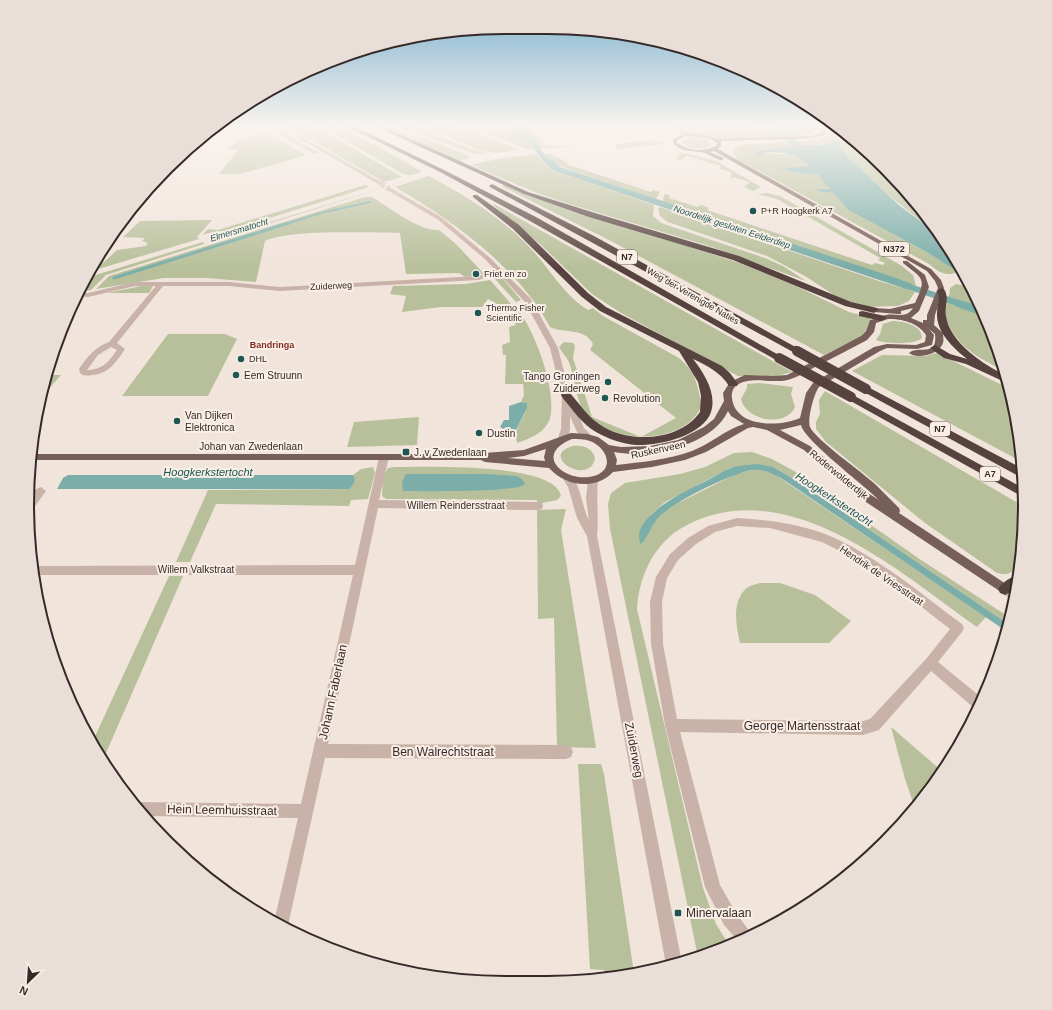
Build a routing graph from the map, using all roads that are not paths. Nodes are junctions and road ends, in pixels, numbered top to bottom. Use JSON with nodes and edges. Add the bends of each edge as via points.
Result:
{"nodes":[{"id":1,"x":359,"y":172,"type":"edge"},
{"id":2,"x":457,"y":172,"type":"edge"},
{"id":3,"x":460,"y":172,"type":"edge"},
{"id":4,"x":461,"y":172,"type":"edge"},
{"id":5,"x":464,"y":172,"type":"edge"},
{"id":6,"x":746,"y":172,"type":"edge"},
{"id":7,"x":756,"y":172,"type":"edge"},
{"id":8,"x":380,"y":184,"type":"tunnel mouth"},
{"id":9,"x":389,"y":189,"type":"tunnel mouth"},
{"id":10,"x":500,"y":272,"type":"junction"},
{"id":11,"x":162,"y":283,"type":"junction"},
{"id":12,"x":819,"y":292,"type":"junction"},
{"id":13,"x":84,"y":294,"type":"edge"},
{"id":14,"x":941,"y":296,"type":"junction"},
{"id":15,"x":919,"y":304,"type":"junction"},
{"id":16,"x":874,"y":310,"type":"joint"},
{"id":17,"x":891,"y":311,"type":"junction"},
{"id":18,"x":907,"y":317,"type":"junction"},
{"id":19,"x":882,"y":318,"type":"junction"},
{"id":20,"x":931,"y":325,"type":"junction"},
{"id":21,"x":112,"y":344,"type":"junction"},
{"id":22,"x":932,"y":345,"type":"junction"},
{"id":23,"x":681,"y":349,"type":"junction"},
{"id":24,"x":989,"y":371,"type":"junction"},
{"id":25,"x":1000,"y":376,"type":"edge"},
{"id":26,"x":733,"y":384,"type":"junction"},
{"id":27,"x":566,"y":395,"type":"junction"},
{"id":28,"x":727,"y":402,"type":"junction"},
{"id":29,"x":804,"y":420,"type":"junction"},
{"id":30,"x":753,"y":424,"type":"junction"},
{"id":31,"x":769,"y":428,"type":"junction"},
{"id":32,"x":587,"y":436,"type":"junction"},
{"id":33,"x":559,"y":441,"type":"junction"},
{"id":34,"x":608,"y":448,"type":"junction"},
{"id":35,"x":37,"y":456,"type":"edge"},
{"id":36,"x":957,"y":456,"type":"joint"},
{"id":37,"x":384,"y":457,"type":"junction"},
{"id":38,"x":471,"y":457,"type":"junction"},
{"id":39,"x":550,"y":465,"type":"junction"},
{"id":40,"x":609,"y":469,"type":"junction"},
{"id":41,"x":1017,"y":472,"type":"edge"},
{"id":42,"x":568,"y":479,"type":"junction"},
{"id":43,"x":593,"y":480,"type":"junction"},
{"id":44,"x":1018,"y":490,"type":"edge"},
{"id":45,"x":41,"y":491,"type":"dead end"},
{"id":46,"x":34,"y":500,"type":"edge"},
{"id":47,"x":374,"y":504,"type":"junction"},
{"id":48,"x":538,"y":506,"type":"dead end"},
{"id":49,"x":906,"y":523,"type":"junction"},
{"id":50,"x":592,"y":536,"type":"junction"},
{"id":51,"x":39,"y":570,"type":"edge"},
{"id":52,"x":359,"y":570,"type":"junction"},
{"id":53,"x":1010,"y":592,"type":"edge"},
{"id":54,"x":958,"y":628,"type":"joint"},
{"id":55,"x":930,"y":663,"type":"junction"},
{"id":56,"x":975,"y":700,"type":"edge"},
{"id":57,"x":672,"y":725,"type":"junction"},
{"id":58,"x":320,"y":751,"type":"junction"},
{"id":59,"x":566,"y":752,"type":"dead end"},
{"id":60,"x":146,"y":810,"type":"edge"},
{"id":61,"x":306,"y":811,"type":"junction"},
{"id":62,"x":282,"y":920,"type":"edge"},
{"id":63,"x":743,"y":933,"type":"edge"},
{"id":64,"x":673,"y":959,"type":"edge"}],
"edges":[{"from":1,"to":8,"type":"street"},
{"from":2,"to":23,"type":"highway","number":"N7","via":[[476,198],[516,227],[594,302],[628,323]]},
{"from":3,"to":36,"type":"highway","name":"Weg der Verenigde Naties","number":"N7","bridge":true,"via":[[679,302]]},
{"from":4,"to":41,"type":"highway","name":"Weg der Verenigde Naties","number":"N7","bridge":true,"via":[[591,238]]},
{"from":5,"to":12,"type":"highway","number":"N7","via":[[736,258]]},
{"from":6,"to":15,"type":"main road","number":"N372","via":[[911,265],[926,282],[925,292]]},
{"from":7,"to":14,"type":"main road","number":"N372","via":[[921,264],[941,284]]},
{"from":9,"to":10,"type":"street","via":[[439,218]]},
{"from":10,"to":11,"type":"street","name":"Zuiderweg","via":[[478,278],[280,288]]},
{"from":10,"to":27,"type":"street","via":[[528,301],[549,337],[559,362]]},
{"from":11,"to":13,"type":"street","name":"Zuiderweg","via":[[135,284]]},
{"from":11,"to":21,"type":"street"},
{"from":12,"to":16,"type":"highway","number":"N7","via":[[852,305]]},
{"from":12,"to":19,"type":"highway","number":"N7","via":[[853,312]]},
{"from":14,"to":20,"type":"main road","via":[[931,316]]},
{"from":14,"to":24,"type":"highway","via":[[941,317],[951,337]]},
{"from":15,"to":17,"type":"main road"},
{"from":15,"to":18,"type":"main road","number":"N372","via":[[916,311]]},
{"from":16,"to":17,"type":"main road"},
{"from":17,"to":18,"type":"main road"},
{"from":18,"to":19,"type":"main road"},
{"from":18,"to":20,"type":"main road"},
{"from":18,"to":22,"type":"main road","via":[[925,329]]},
{"from":19,"to":26,"type":"main road","via":[[873,322],[870,332],[864,338],[789,377],[745,378]]},
{"from":20,"to":22,"type":"main road","via":[[940,337],[940,342]]},
{"from":21,"to":21,"type":"street","via":[[121,349],[109,366],[98,373],[84,373],[83,369],[95,353]]},
{"from":22,"to":24,"type":"highway","via":[[947,356]]},
{"from":22,"to":29,"type":"main road","via":[[929,352],[888,349],[867,356],[816,385],[810,391]]},
{"from":23,"to":26,"type":"highway","number":"N7","via":[[721,370]]},
{"from":23,"to":27,"type":"highway","number":"N7","via":[[700,375],[708,403],[700,420],[681,432],[646,440],[616,437],[591,424]]},
{"from":24,"to":25,"type":"highway"},
{"from":26,"to":28,"type":"main road","name":"Ruskenveen","via":[[727,393]]},
{"from":27,"to":32,"type":"street","via":[[580,430]]},
{"from":27,"to":33,"type":"street","via":[[565,429]]},
{"from":28,"to":30,"type":"main road","via":[[736,415]]},
{"from":28,"to":34,"type":"main road","name":"Ruskenveen","via":[[717,421],[691,439],[638,451]]},
{"from":29,"to":31,"type":"main road","via":[[785,428]]},
{"from":29,"to":49,"type":"main road","name":"Roderwolderdijk","via":[[810,434],[872,487]]},
{"from":30,"to":31,"type":"main road"},
{"from":30,"to":40,"type":"main road","name":"Ruskenveen","via":[[742,427],[695,453]]},
{"from":31,"to":49,"type":"main road","name":"Roderwolderdijk","via":[[807,448],[860,494]]},
{"from":32,"to":33,"type":"main road","via":[[575,436]]},
{"from":32,"to":34,"type":"main road"},
{"from":33,"to":38,"type":"main road","name":"Johan van Zwedenlaan","via":[[524,453]]},
{"from":33,"to":39,"type":"main road","via":[[548,455]]},
{"from":34,"to":40,"type":"main road","via":[[612,460]]},
{"from":35,"to":37,"type":"main road","name":"Johan van Zwedenlaan"},
{"from":36,"to":44,"type":"highway","name":"Weg der Verenigde Naties","number":"A7"},
{"from":37,"to":38,"type":"main road","name":"Johan van Zwedenlaan"},
{"from":37,"to":47,"type":"street","name":"Johann Faberlaan"},
{"from":38,"to":39,"type":"main road","name":"Johan van Zwedenlaan"},
{"from":39,"to":42,"type":"main road"},
{"from":40,"to":43,"type":"main road","via":[[604,475]]},
{"from":42,"to":43,"type":"main road"},
{"from":42,"to":50,"type":"street","name":"Zuiderweg","via":[[573,486],[582,518]]},
{"from":43,"to":50,"type":"street","name":"Zuiderweg"},
{"from":45,"to":46,"type":"street"},
{"from":47,"to":48,"type":"street","name":"Willem Reindersstraat"},
{"from":47,"to":52,"type":"street","name":"Johann Faberlaan"},
{"from":49,"to":53,"type":"main road","name":"Roderwolderdijk"},
{"from":50,"to":64,"type":"street","name":"Zuiderweg"},
{"from":51,"to":52,"type":"street","name":"Willem Valkstraat"},
{"from":52,"to":58,"type":"street","name":"Johann Faberlaan"},
{"from":54,"to":55,"type":"street","name":"George Martensstraat"},
{"from":54,"to":57,"type":"street","name":"Hendrik de Vriesstraat","via":[[900,584],[850,551],[825,539],[770,524],[736,522],[712,529],[692,541],[674,557],[662,577],[656,602],[657,644]]},
{"from":55,"to":56,"type":"street"},
{"from":55,"to":57,"type":"street","name":"George Martensstraat","via":[[874,725],[863,728]]},
{"from":57,"to":63,"type":"street","via":[[713,887],[730,919]]},
{"from":58,"to":59,"type":"street","name":"Ben Walrechtstraat"},
{"from":58,"to":61,"type":"street","name":"Johann Faberlaan"},
{"from":60,"to":61,"type":"street","name":"Hein Leemhuisstraat"},
{"from":61,"to":62,"type":"street","name":"Johann Faberlaan"}]}
